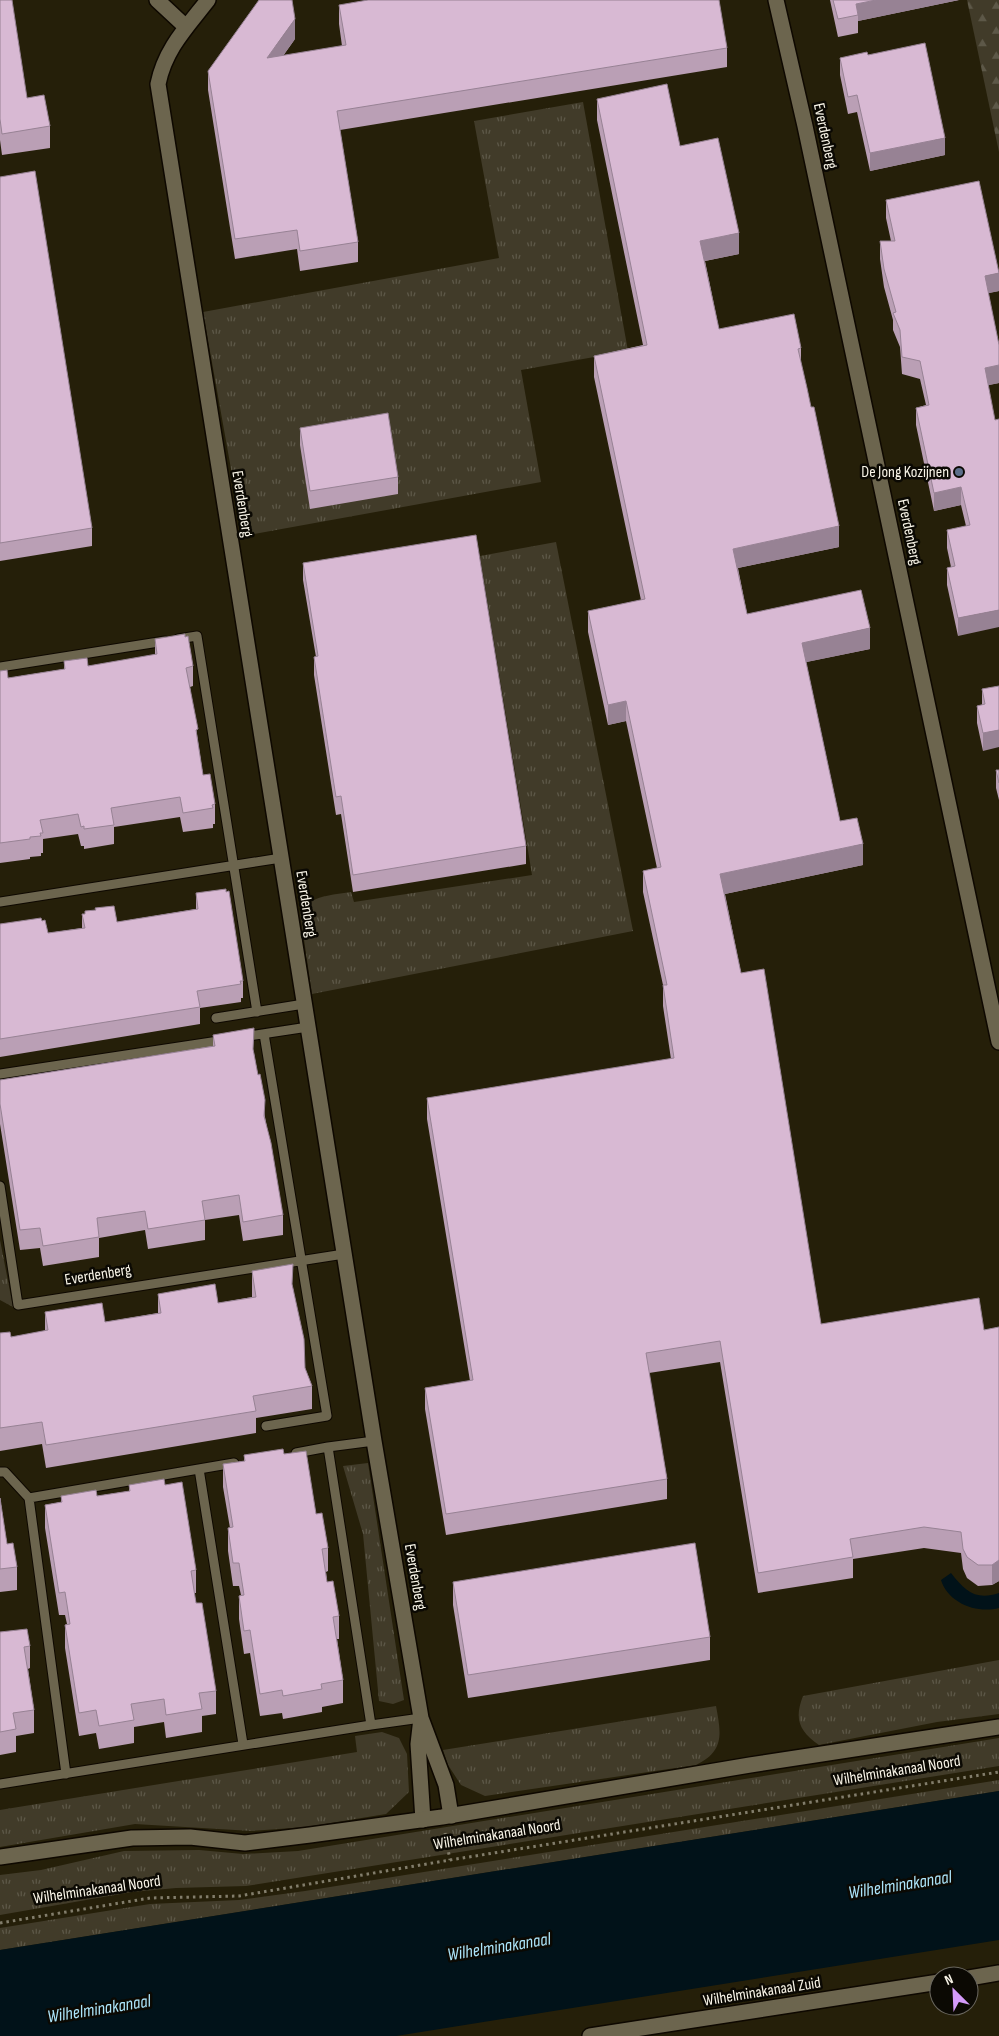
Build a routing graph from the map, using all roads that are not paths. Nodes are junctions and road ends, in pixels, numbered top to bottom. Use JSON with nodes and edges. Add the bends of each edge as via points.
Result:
{"nodes":[{"id":1,"x":157,"y":0,"type":"edge"},
{"id":2,"x":208,"y":0,"type":"edge"},
{"id":3,"x":776,"y":0,"type":"edge"},
{"id":4,"x":186,"y":27,"type":"junction"},
{"id":5,"x":0,"y":667,"type":"edge"},
{"id":6,"x":281,"y":858,"type":"junction"},
{"id":7,"x":233,"y":866,"type":"junction"},
{"id":8,"x":0,"y":902,"type":"edge"},
{"id":9,"x":304,"y":1004,"type":"junction"},
{"id":10,"x":257,"y":1012,"type":"junction"},
{"id":11,"x":216,"y":1018,"type":"dead end"},
{"id":12,"x":308,"y":1027,"type":"junction"},
{"id":13,"x":264,"y":1034,"type":"junction"},
{"id":14,"x":999,"y":1042,"type":"edge"},
{"id":15,"x":0,"y":1074,"type":"edge"},
{"id":16,"x":0,"y":1186,"type":"edge"},
{"id":17,"x":344,"y":1254,"type":"junction"},
{"id":18,"x":301,"y":1261,"type":"junction"},
{"id":19,"x":266,"y":1426,"type":"dead end"},
{"id":20,"x":374,"y":1441,"type":"junction"},
{"id":21,"x":328,"y":1447,"type":"junction"},
{"id":22,"x":282,"y":1455,"type":"edge"},
{"id":23,"x":246,"y":1462,"type":"edge"},
{"id":24,"x":199,"y":1469,"type":"junction"},
{"id":25,"x":0,"y":1472,"type":"edge"},
{"id":26,"x":28,"y":1498,"type":"junction"},
{"id":27,"x":421,"y":1718,"type":"junction"},
{"id":28,"x":371,"y":1725,"type":"junction"},
{"id":29,"x":999,"y":1727,"type":"edge"},
{"id":30,"x":243,"y":1744,"type":"junction"},
{"id":31,"x":66,"y":1774,"type":"junction"},
{"id":32,"x":0,"y":1784,"type":"edge"},
{"id":33,"x":447,"y":1817,"type":"junction"},
{"id":34,"x":423,"y":1820,"type":"junction"},
{"id":35,"x":0,"y":1857,"type":"edge"},
{"id":36,"x":999,"y":1973,"type":"edge"},
{"id":37,"x":979,"y":1976,"type":"edge"},
{"id":38,"x":929,"y":1984,"type":"edge"},
{"id":39,"x":590,"y":2036,"type":"edge"}],
"edges":[{"from":1,"to":4,"type":"street"},
{"from":2,"to":4,"type":"street","name":"Everdenberg"},
{"from":3,"to":14,"type":"street","name":"Everdenberg"},
{"from":4,"to":6,"type":"street","name":"Everdenberg","via":[[162,65],[158,84]]},
{"from":5,"to":7,"type":"lane","via":[[197,636]]},
{"from":6,"to":7,"type":"lane"},
{"from":6,"to":9,"type":"street","name":"Everdenberg"},
{"from":7,"to":8,"type":"lane"},
{"from":7,"to":10,"type":"lane"},
{"from":9,"to":10,"type":"lane"},
{"from":9,"to":12,"type":"street","name":"Everdenberg"},
{"from":10,"to":11,"type":"lane"},
{"from":12,"to":13,"type":"lane"},
{"from":12,"to":17,"type":"street","name":"Everdenberg"},
{"from":13,"to":15,"type":"lane"},
{"from":13,"to":18,"type":"lane"},
{"from":16,"to":18,"type":"lane","name":"Everdenberg","via":[[18,1305]]},
{"from":17,"to":18,"type":"lane","name":"Everdenberg"},
{"from":17,"to":20,"type":"street","name":"Everdenberg"},
{"from":18,"to":19,"type":"lane","via":[[327,1416]]},
{"from":20,"to":21,"type":"lane"},
{"from":20,"to":27,"type":"street","name":"Everdenberg"},
{"from":21,"to":22,"type":"lane"},
{"from":21,"to":28,"type":"lane"},
{"from":23,"to":24,"type":"lane"},
{"from":24,"to":26,"type":"lane"},
{"from":24,"to":30,"type":"lane"},
{"from":25,"to":26,"type":"lane","via":[[5,1472]]},
{"from":26,"to":31,"type":"lane"},
{"from":27,"to":28,"type":"lane"},
{"from":27,"to":33,"type":"street","name":"Everdenberg","via":[[446,1785]]},
{"from":27,"to":34,"type":"street","name":"Everdenberg","via":[[418,1744]]},
{"from":28,"to":30,"type":"lane"},
{"from":29,"to":33,"type":"street","name":"Wilhelminakanaal Noord","via":[[750,1765]]},
{"from":30,"to":31,"type":"lane"},
{"from":31,"to":32,"type":"lane"},
{"from":33,"to":34,"type":"street","name":"Wilhelminakanaal Noord"},
{"from":34,"to":35,"type":"street","name":"Wilhelminakanaal Noord","via":[[245,1843],[190,1837],[132,1838]]},
{"from":36,"to":37,"type":"street"},
{"from":38,"to":39,"type":"street","name":"Wilhelminakanaal Zuid"}]}
